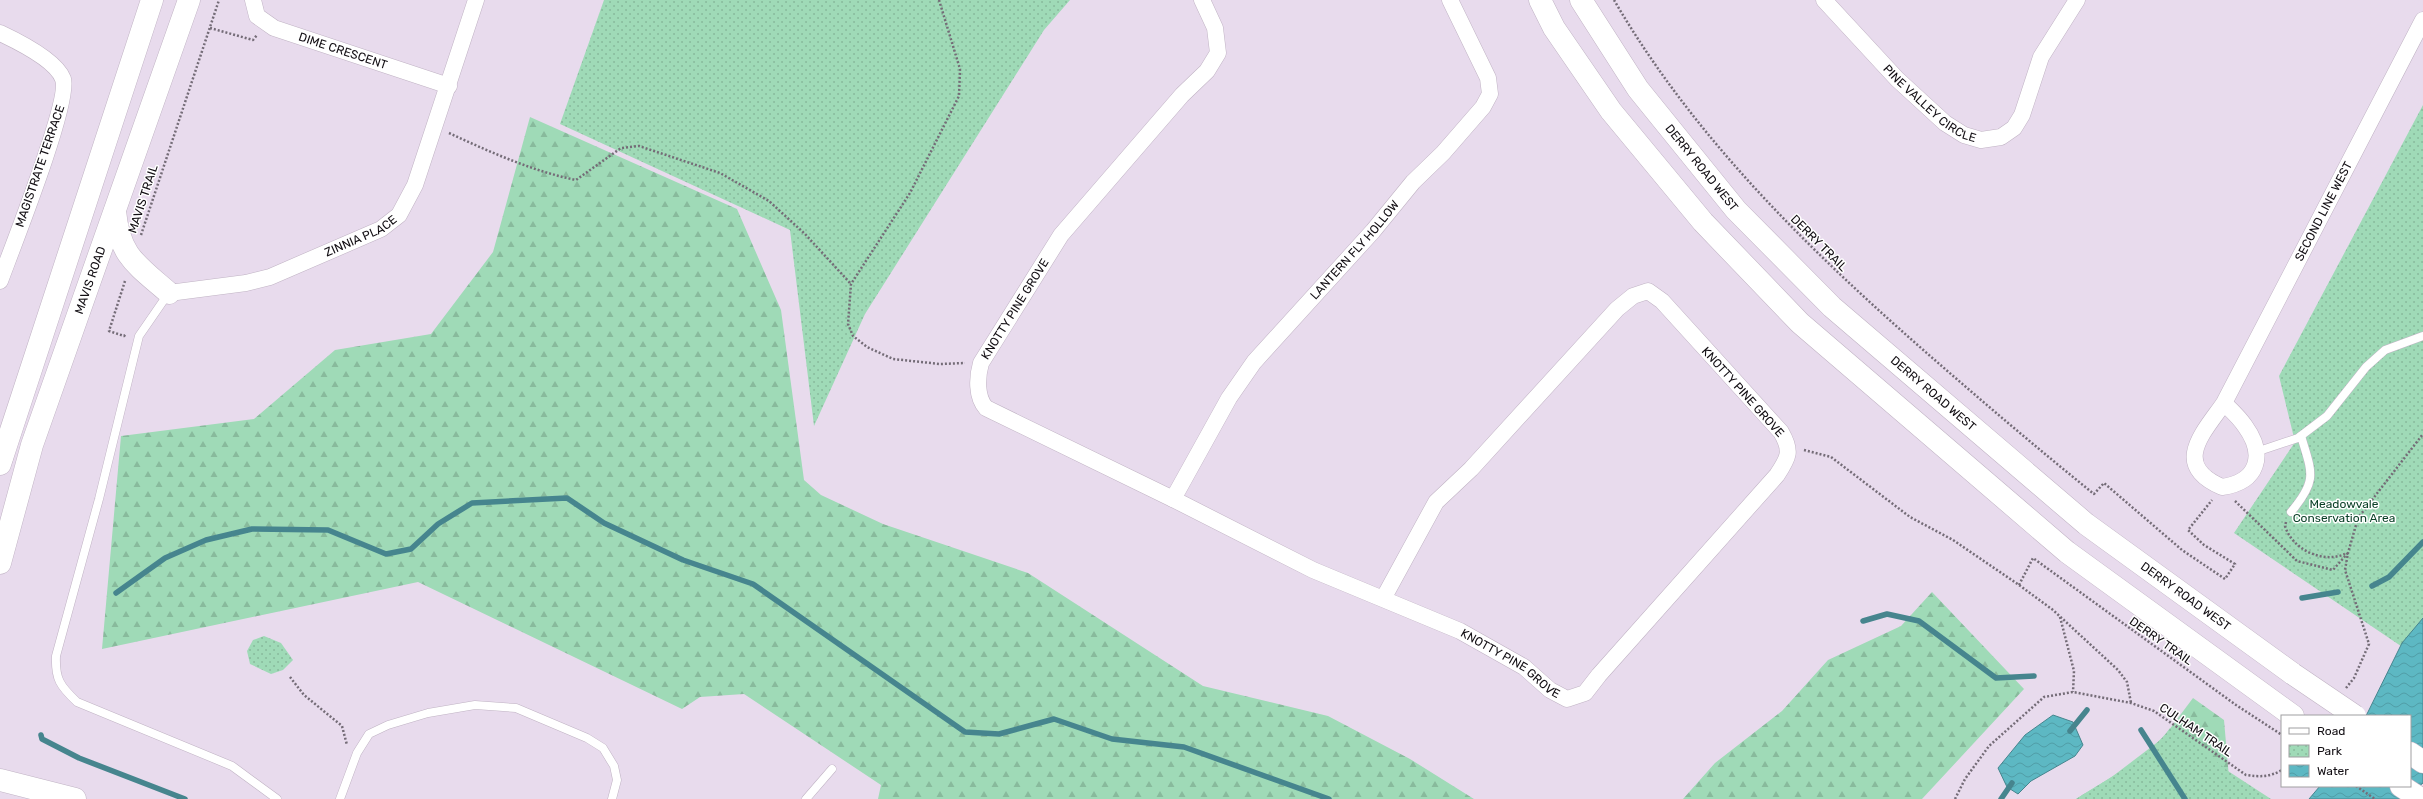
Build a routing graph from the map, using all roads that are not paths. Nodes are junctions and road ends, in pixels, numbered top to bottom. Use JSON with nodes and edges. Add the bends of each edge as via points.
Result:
{"nodes":[{"id":1,"x":152,"y":0,"type":"edge"},
{"id":2,"x":189,"y":0,"type":"edge"},
{"id":3,"x":253,"y":0,"type":"edge"},
{"id":4,"x":476,"y":0,"type":"edge"},
{"id":5,"x":1202,"y":0,"type":"edge"},
{"id":6,"x":1450,"y":0,"type":"edge"},
{"id":7,"x":1540,"y":0,"type":"edge"},
{"id":8,"x":1581,"y":0,"type":"edge"},
{"id":9,"x":1824,"y":0,"type":"edge"},
{"id":10,"x":2077,"y":0,"type":"edge"},
{"id":11,"x":2423,"y":20,"type":"edge"},
{"id":12,"x":0,"y":33,"type":"edge"},
{"id":13,"x":448,"y":86,"type":"junction"},
{"id":14,"x":115,"y":207,"type":"junction"},
{"id":15,"x":0,"y":280,"type":"edge"},
{"id":16,"x":169,"y":293,"type":"junction"},
{"id":17,"x":2423,"y":336,"type":"edge"},
{"id":18,"x":2224,"y":403,"type":"junction"},
{"id":19,"x":2301,"y":436,"type":"junction"},
{"id":20,"x":2256,"y":452,"type":"junction"},
{"id":21,"x":1,"y":461,"type":"edge"},
{"id":22,"x":1173,"y":499,"type":"junction"},
{"id":23,"x":2291,"y":512,"type":"road end"},
{"id":24,"x":0,"y":563,"type":"edge"},
{"id":25,"x":1383,"y":599,"type":"junction"},
{"id":26,"x":2285,"y":710,"type":"edge"},
{"id":27,"x":2354,"y":715,"type":"edge"},
{"id":28,"x":2411,"y":754,"type":"edge"},
{"id":29,"x":2423,"y":762,"type":"edge"},
{"id":30,"x":832,"y":769,"type":"dead end"},
{"id":31,"x":0,"y":780,"type":"edge"},
{"id":32,"x":2403,"y":787,"type":"edge"},
{"id":33,"x":75,"y":799,"type":"edge"},
{"id":34,"x":277,"y":799,"type":"edge"},
{"id":35,"x":340,"y":799,"type":"edge"},
{"id":36,"x":612,"y":799,"type":"edge"},
{"id":37,"x":806,"y":799,"type":"edge"},
{"id":38,"x":2421,"y":799,"type":"edge"}],
"edges":[{"from":1,"to":21,"type":"main road"},
{"from":2,"to":14,"type":"main road","name":"MAVIS ROAD"},
{"from":3,"to":13,"type":"street","name":"DIME CRESCENT","via":[[257,16],[264,22],[325,46]]},
{"from":4,"to":13,"type":"street","name":"ZINNIA PLACE"},
{"from":5,"to":22,"type":"street","name":"KNOTTY PINE GROVE","via":[[1215,28],[1218,53],[1207,71],[1182,95],[1061,235],[981,363],[978,380],[980,396],[986,408]]},
{"from":6,"to":22,"type":"street","name":"LANTERN FLY HOLLOW","via":[[1488,78],[1490,94],[1483,108],[1444,153],[1413,182],[1373,231],[1254,362],[1229,398]]},
{"from":7,"to":26,"type":"main road","via":[[1554,28],[1610,111],[1703,222],[1800,323],[2066,552]]},
{"from":8,"to":27,"type":"main road","name":"DERRY ROAD WEST","bridge":true,"via":[[1638,89],[1736,210],[1832,307],[2086,524]]},
{"from":9,"to":10,"type":"street","name":"PINE VALLEY CIRCLE","via":[[1897,79],[1946,123],[1964,135],[1981,140],[2001,137],[2014,128],[2022,115],[2041,57]]},
{"from":11,"to":18,"type":"street","name":"SECOND LINE WEST"},
{"from":12,"to":15,"type":"street","name":"MAGISTRATE TERRACE","via":[[29,47],[48,62],[63,78],[64,96],[42,166]]},
{"from":13,"to":16,"type":"street","name":"ZINNIA PLACE","via":[[415,185],[399,215],[390,224],[270,277],[246,283]]},
{"from":14,"to":16,"type":"main road","via":[[122,247],[132,261]]},
{"from":14,"to":24,"type":"main road","name":"MAVIS ROAD","via":[[32,445]]},
{"from":16,"to":34,"type":"lane","via":[[139,336],[99,499],[56,656],[56,672],[62,688],[77,702],[232,766]]},
{"from":17,"to":19,"type":"lane","via":[[2385,350],[2366,367],[2327,416]]},
{"from":18,"to":20,"type":"street","via":[[2246,426]]},
{"from":18,"to":20,"type":"street","name":"SECOND LINE WEST","via":[[2199,438],[2193,451],[2195,463],[2202,475],[2222,487],[2242,483],[2256,465]]},
{"from":19,"to":20,"type":"lane"},
{"from":19,"to":23,"type":"lane","via":[[2311,473],[2308,490]]},
{"from":22,"to":25,"type":"street","name":"KNOTTY PINE GROVE","via":[[1313,570]]},
{"from":25,"to":25,"type":"street","name":"KNOTTY PINE GROVE","via":[[1460,631],[1524,667],[1550,690],[1567,698],[1585,693],[1777,474],[1788,457],[1788,446],[1781,432],[1662,301],[1648,291],[1633,296],[1617,309],[1471,469],[1436,502]]},
{"from":28,"to":29,"type":"main road"},
{"from":30,"to":37,"type":"lane"},
{"from":31,"to":33,"type":"main road"},
{"from":32,"to":38,"type":"main road"},
{"from":35,"to":36,"type":"lane","via":[[353,764],[369,734],[388,725],[428,713],[475,705],[516,708],[569,730],[603,748],[614,766],[616,780]]}]}
